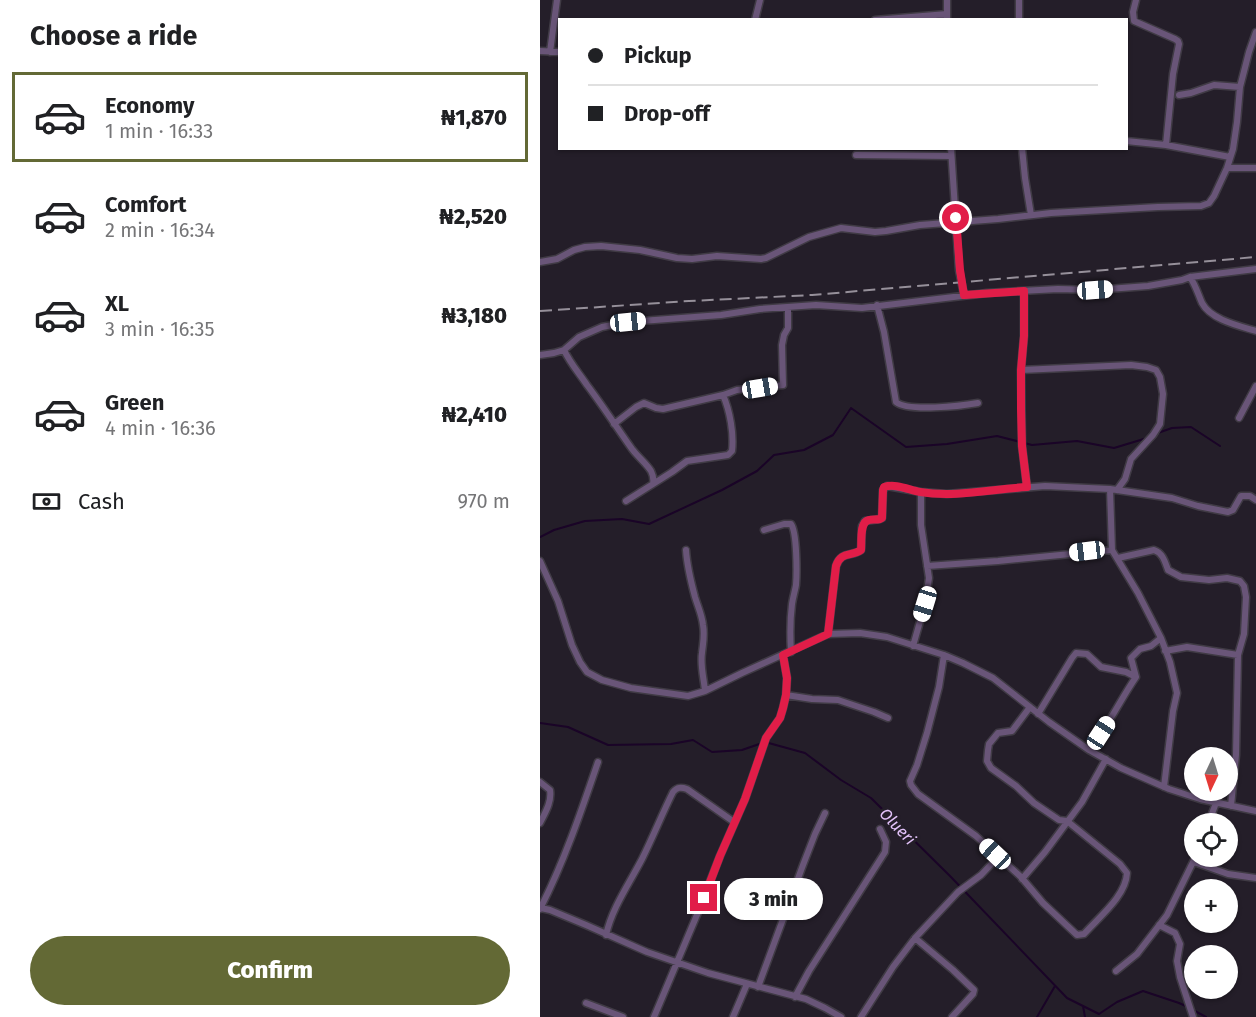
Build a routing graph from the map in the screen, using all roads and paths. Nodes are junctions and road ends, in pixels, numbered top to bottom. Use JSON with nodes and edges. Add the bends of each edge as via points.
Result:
{"nodes":[{"id":1,"x":557,"y":0,"type":"edge"},
{"id":2,"x":760,"y":0,"type":"edge"},
{"id":3,"x":947,"y":0,"type":"edge"},
{"id":4,"x":1018,"y":0,"type":"edge"},
{"id":5,"x":1136,"y":0,"type":"edge"},
{"id":6,"x":947,"y":17,"type":"edge"},
{"id":7,"x":756,"y":18,"type":"edge"},
{"id":8,"x":923,"y":18,"type":"edge"},
{"id":9,"x":1019,"y":18,"type":"edge"},
{"id":10,"x":1256,"y":32,"type":"edge"},
{"id":11,"x":540,"y":51,"type":"edge"},
{"id":12,"x":550,"y":52,"type":"junction"},
{"id":13,"x":558,"y":52,"type":"edge"},
{"id":14,"x":1240,"y":87,"type":"junction"},
{"id":15,"x":1179,"y":94,"type":"dead end"},
{"id":16,"x":1128,"y":141,"type":"edge"},
{"id":17,"x":1166,"y":145,"type":"junction"},
{"id":18,"x":1022,"y":150,"type":"edge"},
{"id":19,"x":951,"y":152,"type":"edge"},
{"id":20,"x":856,"y":155,"type":"dead end"},
{"id":21,"x":1230,"y":157,"type":"junction"},
{"id":22,"x":1227,"y":168,"type":"junction"},
{"id":23,"x":1256,"y":168,"type":"edge"},
{"id":24,"x":1031,"y":215,"type":"junction"},
{"id":25,"x":956,"y":222,"type":"junction"},
{"id":26,"x":540,"y":262,"type":"edge"},
{"id":27,"x":1256,"y":269,"type":"edge"},
{"id":28,"x":1190,"y":277,"type":"junction"},
{"id":29,"x":1024,"y":291,"type":"junction"},
{"id":30,"x":964,"y":295,"type":"junction"},
{"id":31,"x":877,"y":305,"type":"junction"},
{"id":32,"x":788,"y":307,"type":"junction"},
{"id":33,"x":1256,"y":331,"type":"edge"},
{"id":34,"x":564,"y":350,"type":"junction"},
{"id":35,"x":540,"y":355,"type":"edge"},
{"id":36,"x":1021,"y":370,"type":"junction"},
{"id":37,"x":1256,"y":386,"type":"edge"},
{"id":38,"x":723,"y":395,"type":"junction"},
{"id":39,"x":978,"y":403,"type":"dead end"},
{"id":40,"x":1239,"y":418,"type":"dead end"},
{"id":41,"x":614,"y":424,"type":"junction"},
{"id":42,"x":653,"y":484,"type":"junction"},
{"id":43,"x":1027,"y":487,"type":"junction"},
{"id":44,"x":1113,"y":489,"type":"junction"},
{"id":45,"x":921,"y":492,"type":"junction"},
{"id":46,"x":1256,"y":500,"type":"edge"},
{"id":47,"x":626,"y":501,"type":"dead end"},
{"id":48,"x":764,"y":530,"type":"dead end"},
{"id":49,"x":686,"y":550,"type":"dead end"},
{"id":50,"x":1112,"y":550,"type":"junction"},
{"id":51,"x":1118,"y":558,"type":"junction"},
{"id":52,"x":540,"y":561,"type":"edge"},
{"id":53,"x":927,"y":566,"type":"junction"},
{"id":54,"x":828,"y":634,"type":"junction"},
{"id":55,"x":1161,"y":638,"type":"junction"},
{"id":56,"x":913,"y":646,"type":"junction"},
{"id":57,"x":1165,"y":651,"type":"junction"},
{"id":58,"x":791,"y":652,"type":"junction"},
{"id":59,"x":783,"y":655,"type":"junction"},
{"id":60,"x":944,"y":655,"type":"junction"},
{"id":61,"x":1238,"y":655,"type":"junction"},
{"id":62,"x":1136,"y":677,"type":"junction"},
{"id":63,"x":705,"y":691,"type":"junction"},
{"id":64,"x":786,"y":695,"type":"junction"},
{"id":65,"x":1030,"y":708,"type":"junction"},
{"id":66,"x":1038,"y":714,"type":"junction"},
{"id":67,"x":888,"y":718,"type":"dead end"},
{"id":68,"x":1089,"y":750,"type":"junction"},
{"id":69,"x":1106,"y":759,"type":"junction"},
{"id":70,"x":598,"y":762,"type":"dead end"},
{"id":71,"x":540,"y":782,"type":"edge"},
{"id":72,"x":1164,"y":787,"type":"junction"},
{"id":73,"x":1216,"y":802,"type":"junction"},
{"id":74,"x":1231,"y":806,"type":"junction"},
{"id":75,"x":1256,"y":811,"type":"edge"},
{"id":76,"x":825,"y":813,"type":"dead end"},
{"id":77,"x":1212,"y":813,"type":"edge"},
{"id":78,"x":1067,"y":821,"type":"junction"},
{"id":79,"x":734,"y":822,"type":"junction"},
{"id":80,"x":540,"y":824,"type":"edge"},
{"id":81,"x":880,"y":829,"type":"dead end"},
{"id":82,"x":998,"y":857,"type":"junction"},
{"id":83,"x":1191,"y":867,"type":"edge"},
{"id":84,"x":1212,"y":867,"type":"edge"},
{"id":85,"x":1256,"y":878,"type":"edge"},
{"id":86,"x":1022,"y":879,"type":"junction"},
{"id":87,"x":540,"y":909,"type":"edge"},
{"id":88,"x":1159,"y":925,"type":"junction"},
{"id":89,"x":606,"y":935,"type":"junction"},
{"id":90,"x":915,"y":938,"type":"junction"},
{"id":91,"x":677,"y":963,"type":"junction"},
{"id":92,"x":1116,"y":971,"type":"dead end"},
{"id":93,"x":747,"y":984,"type":"junction"},
{"id":94,"x":758,"y":987,"type":"junction"},
{"id":95,"x":795,"y":997,"type":"junction"},
{"id":96,"x":586,"y":1003,"type":"dead end"},
{"id":97,"x":1193,"y":1015,"type":"edge"},
{"id":98,"x":623,"y":1017,"type":"edge"},
{"id":99,"x":654,"y":1017,"type":"edge"},
{"id":100,"x":733,"y":1017,"type":"edge"},
{"id":101,"x":841,"y":1017,"type":"edge"},
{"id":102,"x":861,"y":1017,"type":"edge"},
{"id":103,"x":952,"y":1017,"type":"edge"}],
"edges":[{"from":1,"to":12,"type":"street"},
{"from":2,"to":7,"type":"street"},
{"from":3,"to":6,"type":"street"},
{"from":4,"to":9,"type":"street"},
{"from":5,"to":17,"type":"street","via":[[1134,21],[1178,41]]},
{"from":6,"to":8,"type":"street"},
{"from":10,"to":14,"type":"street"},
{"from":11,"to":12,"type":"street"},
{"from":12,"to":13,"type":"street"},
{"from":14,"to":15,"type":"street","via":[[1214,85]]},
{"from":14,"to":21,"type":"street"},
{"from":16,"to":17,"type":"street"},
{"from":17,"to":21,"type":"street"},
{"from":18,"to":24,"type":"street"},
{"from":19,"to":20,"type":"street"},
{"from":19,"to":25,"type":"street"},
{"from":21,"to":22,"type":"street"},
{"from":22,"to":23,"type":"street"},
{"from":22,"to":24,"type":"street","via":[[1214,196],[1201,206]]},
{"from":24,"to":25,"type":"street"},
{"from":25,"to":26,"type":"street","via":[[875,232],[841,228],[809,237],[761,259],[692,259],[601,246],[585,247]]},
{"from":25,"to":30,"type":"street"},
{"from":27,"to":28,"type":"street"},
{"from":28,"to":29,"type":"street","via":[[1149,286]]},
{"from":28,"to":33,"type":"street","via":[[1208,311]]},
{"from":29,"to":30,"type":"street"},
{"from":29,"to":36,"type":"street"},
{"from":30,"to":31,"type":"street"},
{"from":31,"to":32,"type":"street"},
{"from":31,"to":39,"type":"street","via":[[896,402],[900,406]]},
{"from":32,"to":34,"type":"street","via":[[628,322],[579,337]]},
{"from":32,"to":38,"type":"street","via":[[788,328],[782,345],[783,385]]},
{"from":34,"to":35,"type":"street"},
{"from":34,"to":41,"type":"street"},
{"from":36,"to":43,"type":"street"},
{"from":36,"to":44,"type":"street","via":[[1131,365],[1156,370],[1163,394],[1160,424],[1131,459],[1125,479]]},
{"from":37,"to":40,"type":"street"},
{"from":38,"to":41,"type":"street","via":[[663,409],[644,404]]},
{"from":38,"to":42,"type":"street","via":[[732,451],[728,455],[687,461]]},
{"from":41,"to":42,"type":"street","via":[[651,471]]},
{"from":42,"to":47,"type":"street"},
{"from":43,"to":44,"type":"street"},
{"from":43,"to":45,"type":"street","via":[[947,494]]},
{"from":44,"to":46,"type":"street","via":[[1172,498],[1223,512],[1233,510],[1241,496]]},
{"from":44,"to":50,"type":"street"},
{"from":45,"to":53,"type":"street"},
{"from":45,"to":54,"type":"street","via":[[884,487],[882,518],[865,522],[861,550],[838,560]]},
{"from":48,"to":58,"type":"street","via":[[791,524],[795,536]]},
{"from":49,"to":63,"type":"street","via":[[704,625]]},
{"from":50,"to":51,"type":"street"},
{"from":50,"to":53,"type":"street"},
{"from":51,"to":55,"type":"street"},
{"from":51,"to":61,"type":"street","via":[[1154,550],[1162,555],[1168,570],[1181,577],[1240,581],[1246,597],[1244,634]]},
{"from":52,"to":63,"type":"street","via":[[572,645],[587,672],[631,688],[688,696]]},
{"from":53,"to":56,"type":"street","via":[[925,604]]},
{"from":54,"to":56,"type":"street","via":[[869,634]]},
{"from":54,"to":58,"type":"street"},
{"from":55,"to":57,"type":"street"},
{"from":55,"to":62,"type":"street","via":[[1131,658]]},
{"from":56,"to":60,"type":"street"},
{"from":57,"to":61,"type":"street","via":[[1187,647]]},
{"from":57,"to":72,"type":"street","via":[[1177,693]]},
{"from":58,"to":59,"type":"street"},
{"from":59,"to":63,"type":"street"},
{"from":59,"to":64,"type":"street"},
{"from":60,"to":65,"type":"street","via":[[993,678]]},
{"from":60,"to":82,"type":"street","via":[[939,687],[910,784],[918,795],[976,836]]},
{"from":61,"to":74,"type":"street"},
{"from":62,"to":66,"type":"street","via":[[1101,667],[1087,654],[1076,654]]},
{"from":62,"to":68,"type":"street"},
{"from":64,"to":67,"type":"street","via":[[838,700]]},
{"from":64,"to":79,"type":"street","via":[[780,718],[766,738]]},
{"from":65,"to":66,"type":"street"},
{"from":65,"to":78,"type":"street","via":[[1012,731],[998,733],[990,744],[987,760],[991,768],[1034,803]]},
{"from":66,"to":68,"type":"street"},
{"from":68,"to":69,"type":"street"},
{"from":69,"to":72,"type":"street"},
{"from":69,"to":78,"type":"street"},
{"from":70,"to":87,"type":"street"},
{"from":71,"to":80,"type":"street","via":[[551,796]]},
{"from":72,"to":73,"type":"street"},
{"from":73,"to":74,"type":"street"},
{"from":73,"to":77,"type":"street"},
{"from":74,"to":75,"type":"street"},
{"from":76,"to":94,"type":"street"},
{"from":78,"to":86,"type":"street"},
{"from":78,"to":86,"type":"street","via":[[1120,864],[1126,881],[1119,896],[1084,934],[1077,935]]},
{"from":79,"to":89,"type":"street","via":[[687,789],[676,788]]},
{"from":79,"to":91,"type":"street"},
{"from":81,"to":95,"type":"street","via":[[886,842],[885,852]]},
{"from":82,"to":86,"type":"street"},
{"from":82,"to":90,"type":"street"},
{"from":83,"to":88,"type":"street"},
{"from":84,"to":85,"type":"street"},
{"from":87,"to":89,"type":"street"},
{"from":88,"to":92,"type":"street","via":[[1137,954]]},
{"from":88,"to":97,"type":"street","via":[[1175,933],[1180,944],[1177,961]]},
{"from":89,"to":91,"type":"street"},
{"from":90,"to":102,"type":"street"},
{"from":90,"to":103,"type":"street","via":[[974,990]]},
{"from":91,"to":93,"type":"street"},
{"from":91,"to":99,"type":"street"},
{"from":93,"to":94,"type":"street"},
{"from":93,"to":100,"type":"street"},
{"from":94,"to":95,"type":"street"},
{"from":95,"to":101,"type":"street"},
{"from":96,"to":98,"type":"street"}]}
